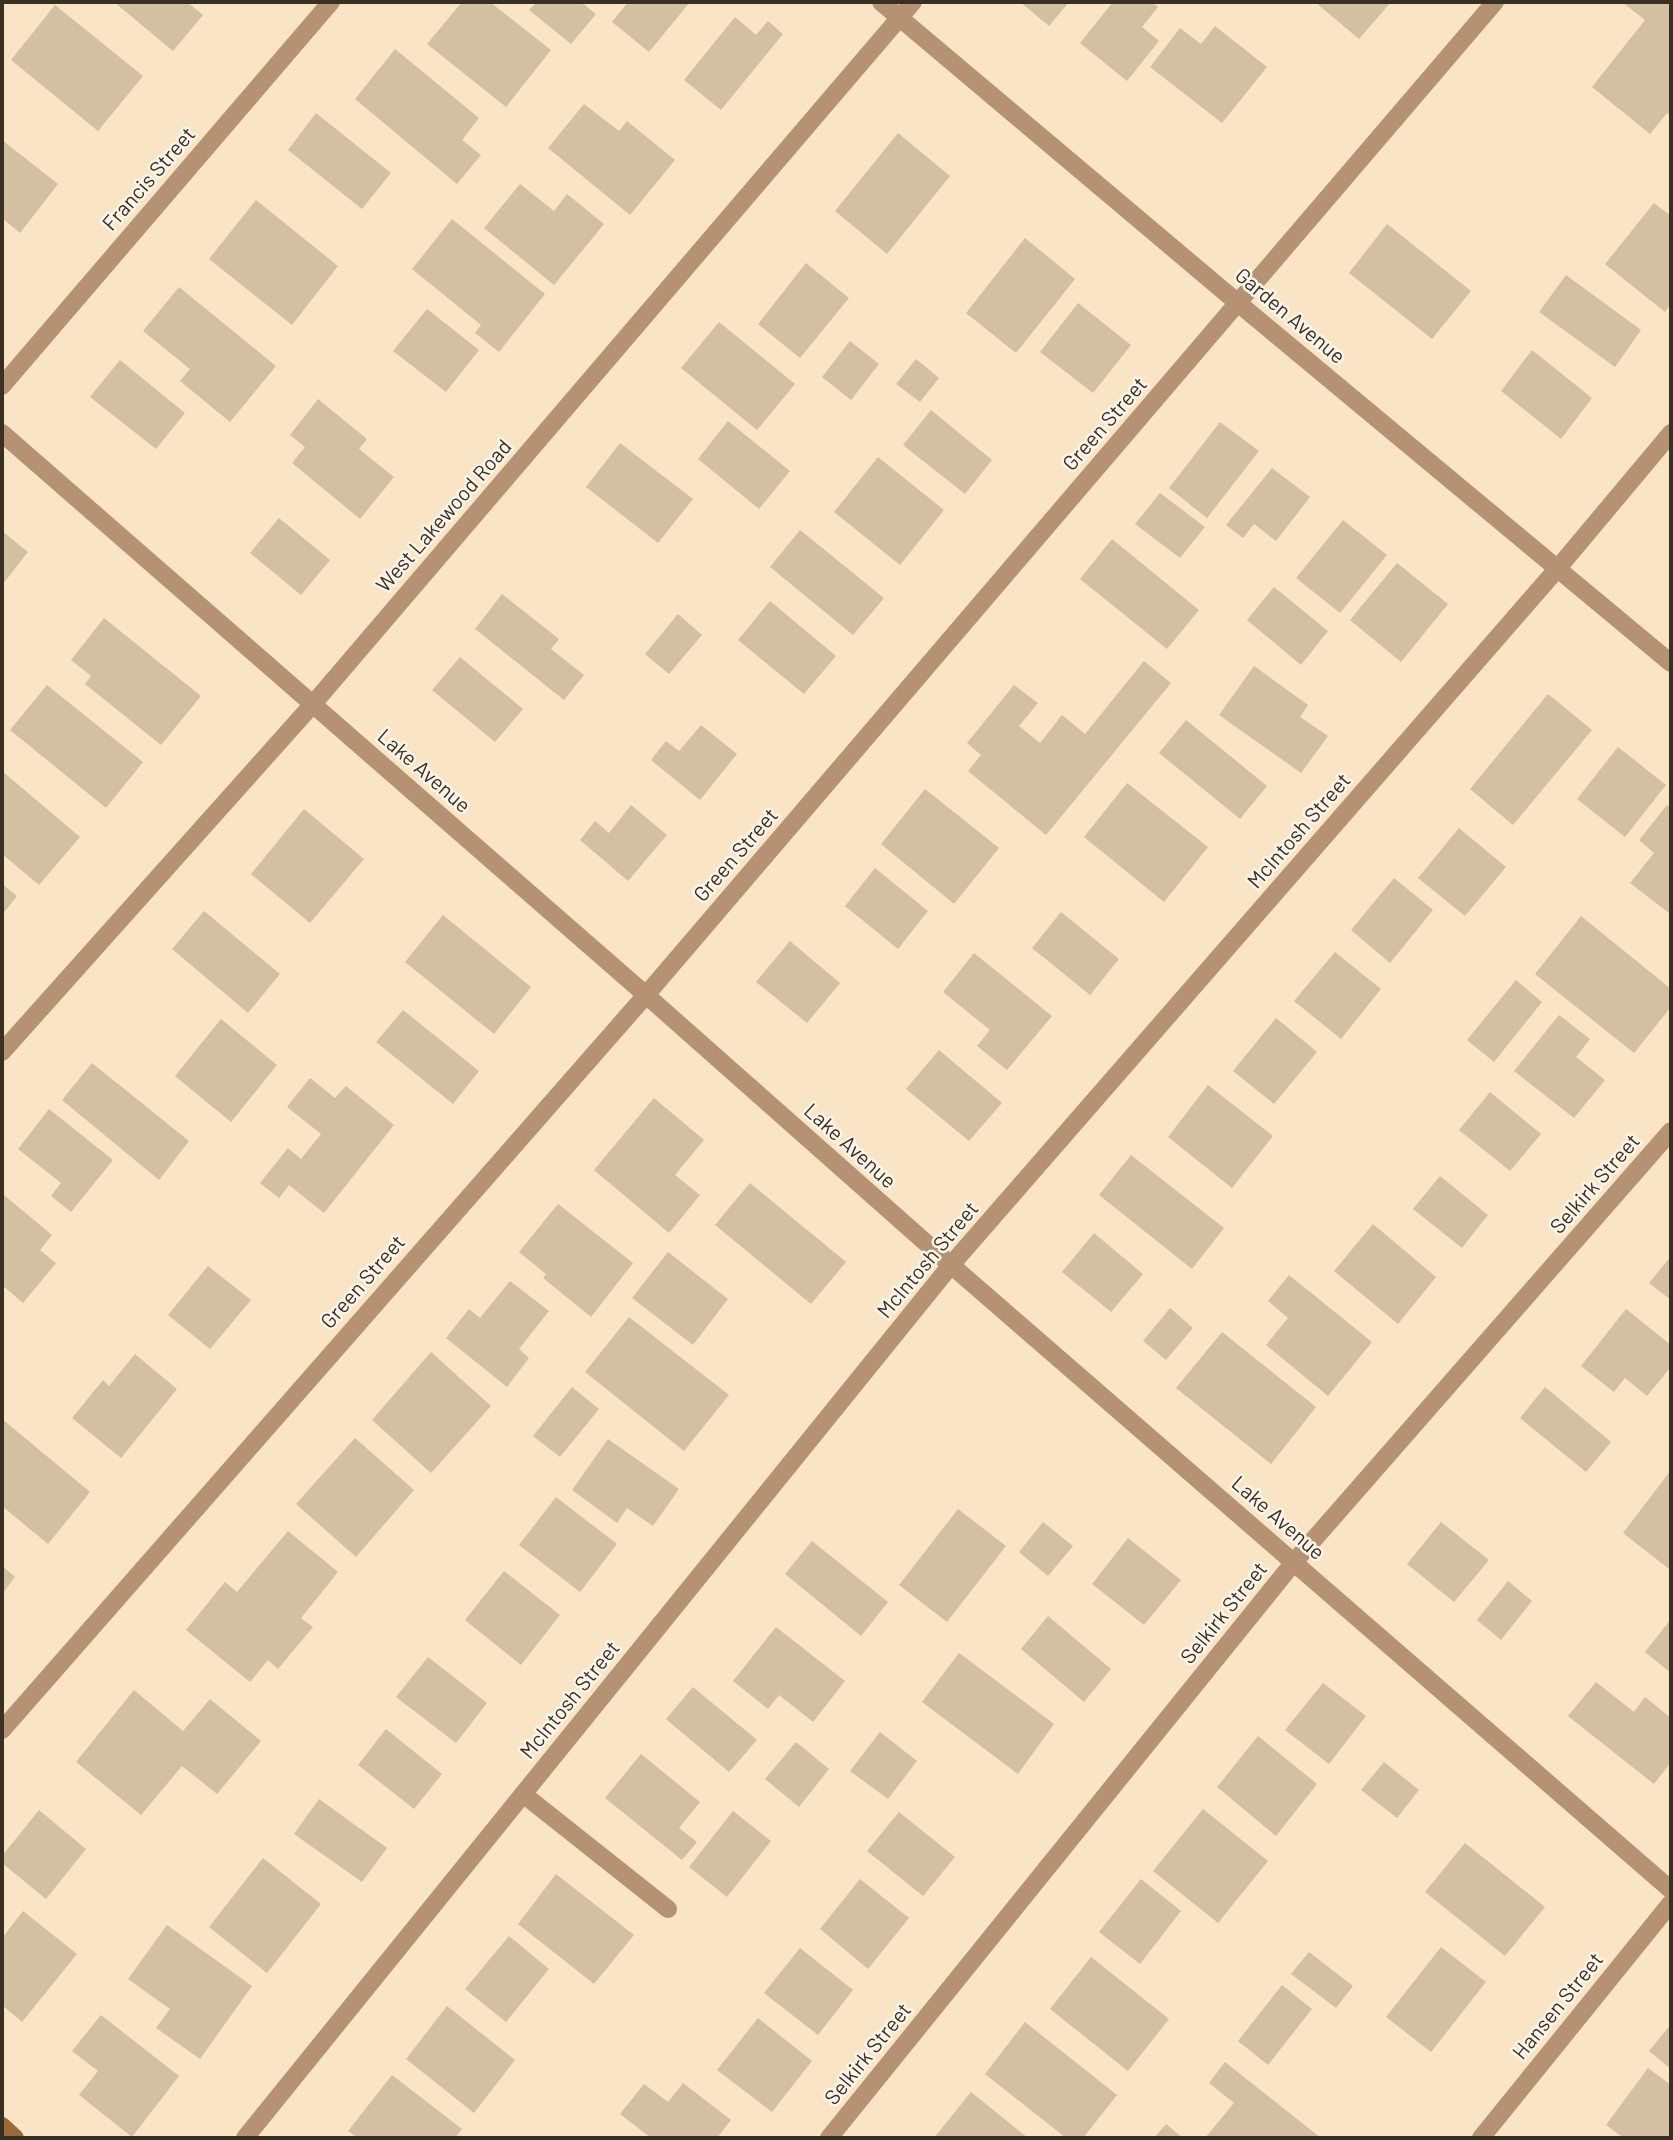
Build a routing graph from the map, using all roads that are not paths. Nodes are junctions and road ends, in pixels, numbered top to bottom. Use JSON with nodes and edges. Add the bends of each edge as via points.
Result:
{"nodes":[{"id":1,"x":331,"y":2,"type":"edge"},
{"id":2,"x":881,"y":2,"type":"edge"},
{"id":3,"x":913,"y":2,"type":"edge"},
{"id":4,"x":1495,"y":2,"type":"edge"},
{"id":5,"x":900,"y":18,"type":"junction"},
{"id":6,"x":1238,"y":303,"type":"junction"},
{"id":7,"x":2,"y":386,"type":"edge"},
{"id":8,"x":1671,"y":432,"type":"edge"},
{"id":9,"x":2,"y":433,"type":"edge"},
{"id":10,"x":1558,"y":568,"type":"junction"},
{"id":11,"x":1671,"y":663,"type":"edge"},
{"id":12,"x":313,"y":704,"type":"junction"},
{"id":13,"x":646,"y":995,"type":"junction"},
{"id":14,"x":2,"y":1052,"type":"edge"},
{"id":15,"x":1671,"y":1131,"type":"edge"},
{"id":16,"x":951,"y":1265,"type":"junction"},
{"id":17,"x":1294,"y":1562,"type":"junction"},
{"id":18,"x":2,"y":1730,"type":"edge"},
{"id":19,"x":523,"y":1794,"type":"junction"},
{"id":20,"x":1671,"y":1890,"type":"edge"},
{"id":21,"x":1671,"y":1903,"type":"edge"},
{"id":22,"x":668,"y":1909,"type":"dead end"},
{"id":23,"x":2,"y":2126,"type":"edge"},
{"id":24,"x":15,"y":2138,"type":"edge"},
{"id":25,"x":245,"y":2138,"type":"edge"},
{"id":26,"x":829,"y":2138,"type":"edge"},
{"id":27,"x":1481,"y":2138,"type":"edge"}],
"edges":[{"from":1,"to":7,"type":"street","name":"Francis Street"},
{"from":2,"to":5,"type":"street","name":"Garden Avenue"},
{"from":3,"to":5,"type":"street","name":"West Lakewood Road"},
{"from":4,"to":6,"type":"street","name":"Green Street"},
{"from":5,"to":6,"type":"street","name":"Garden Avenue"},
{"from":5,"to":12,"type":"street","name":"West Lakewood Road"},
{"from":6,"to":10,"type":"street","name":"Garden Avenue"},
{"from":6,"to":13,"type":"street","name":"Green Street"},
{"from":8,"to":10,"type":"street","name":"McIntosh Street"},
{"from":9,"to":12,"type":"street","name":"Lake Avenue"},
{"from":10,"to":11,"type":"street","name":"Garden Avenue"},
{"from":10,"to":16,"type":"street","name":"McIntosh Street"},
{"from":12,"to":13,"type":"street","name":"Lake Avenue"},
{"from":12,"to":14,"type":"street","name":"West Lakewood Road"},
{"from":13,"to":16,"type":"street","name":"Lake Avenue"},
{"from":13,"to":18,"type":"street","name":"Green Street"},
{"from":15,"to":17,"type":"street","name":"Selkirk Street"},
{"from":16,"to":17,"type":"street","name":"Lake Avenue"},
{"from":16,"to":19,"type":"street","name":"McIntosh Street"},
{"from":17,"to":20,"type":"street","name":"Lake Avenue"},
{"from":17,"to":26,"type":"street","name":"Selkirk Street"},
{"from":19,"to":22,"type":"street"},
{"from":19,"to":25,"type":"street","name":"McIntosh Street"},
{"from":21,"to":27,"type":"street","name":"Hansen Street"},
{"from":23,"to":24,"type":"street"}]}
